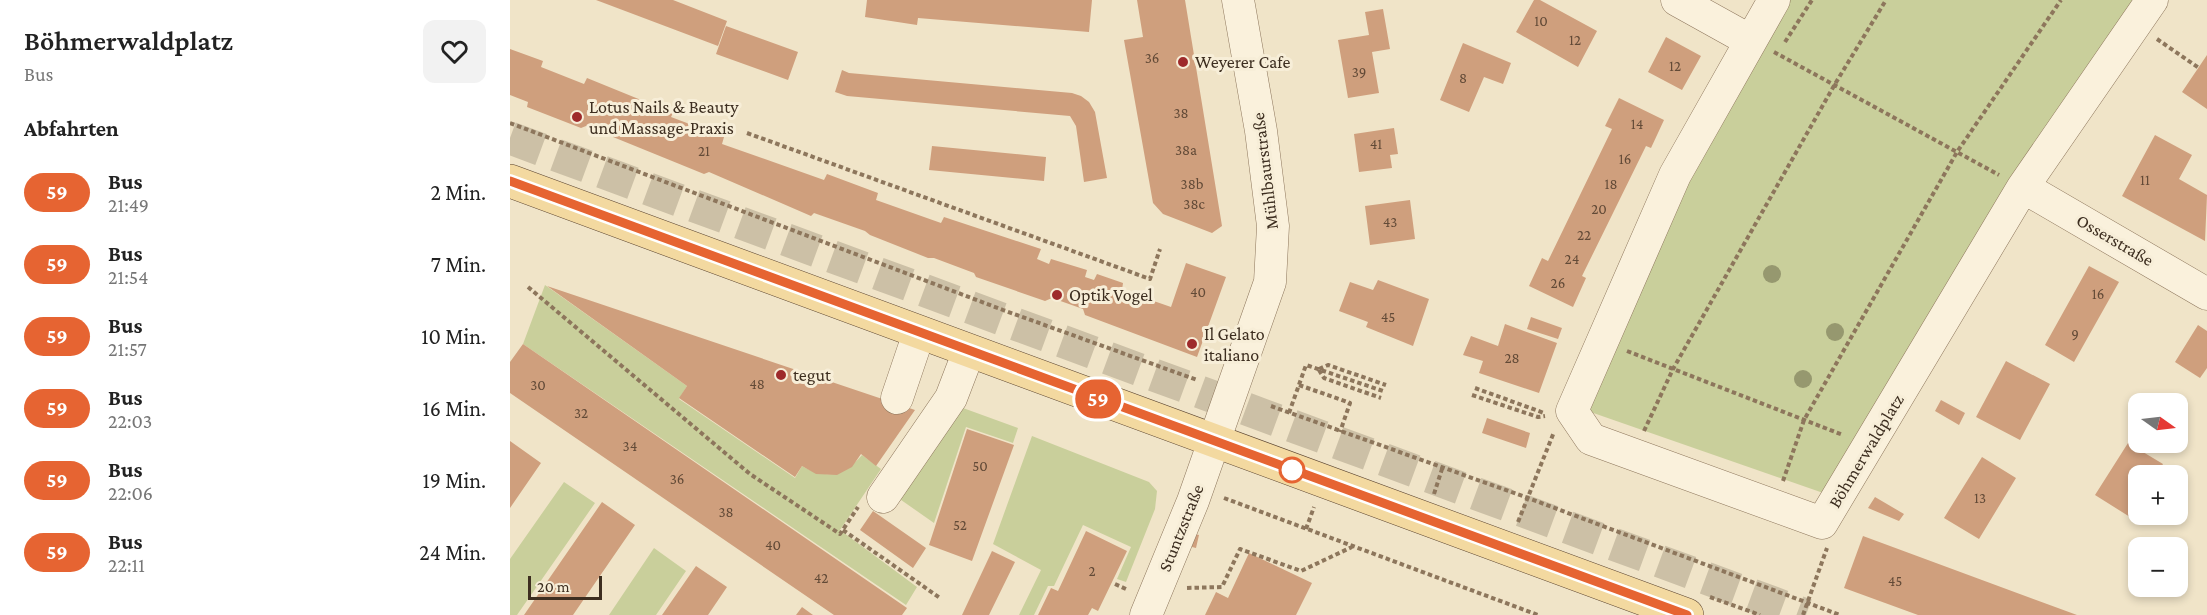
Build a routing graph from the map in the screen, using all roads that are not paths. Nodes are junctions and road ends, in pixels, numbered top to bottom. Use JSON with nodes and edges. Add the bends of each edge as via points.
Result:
{"nodes":[{"id":1,"x":1238,"y":0,"type":"edge"},
{"id":2,"x":1677,"y":0,"type":"edge"},
{"id":3,"x":1774,"y":0,"type":"edge"},
{"id":4,"x":2152,"y":0,"type":"edge"},
{"id":5,"x":1749,"y":40,"type":"junction"},
{"id":6,"x":510,"y":181,"type":"edge"},
{"id":7,"x":2023,"y":187,"type":"junction"},
{"id":8,"x":2207,"y":294,"type":"edge"},
{"id":9,"x":919,"y":333,"type":"junction"},
{"id":10,"x":969,"y":351,"type":"junction"},
{"id":11,"x":897,"y":398,"type":"dead end"},
{"id":12,"x":1214,"y":441,"type":"junction"},
{"id":13,"x":873,"y":499,"type":"road end"},
{"id":14,"x":1146,"y":615,"type":"edge"},
{"id":15,"x":1687,"y":615,"type":"edge"}],
"edges":[{"from":1,"to":12,"type":"street","name":"Mühlbaurstraße","via":[[1273,226],[1270,282]]},
{"from":2,"to":5,"type":"street"},
{"from":3,"to":5,"type":"street","name":"Böhmerwaldplatz"},
{"from":4,"to":7,"type":"street","name":"Böhmerwaldplatz"},
{"from":5,"to":7,"type":"street","name":"Böhmerwaldplatz","via":[[1675,175],[1614,347],[1572,411],[1591,439],[1822,523]]},
{"from":6,"to":9,"type":"main road"},
{"from":7,"to":8,"type":"street","name":"Osserstraße"},
{"from":9,"to":10,"type":"main road"},
{"from":9,"to":11,"type":"street"},
{"from":10,"to":12,"type":"main road"},
{"from":10,"to":13,"type":"street","via":[[951,398]]},
{"from":12,"to":14,"type":"street","name":"Stuntzstraße"},
{"from":12,"to":15,"type":"main road"}]}
